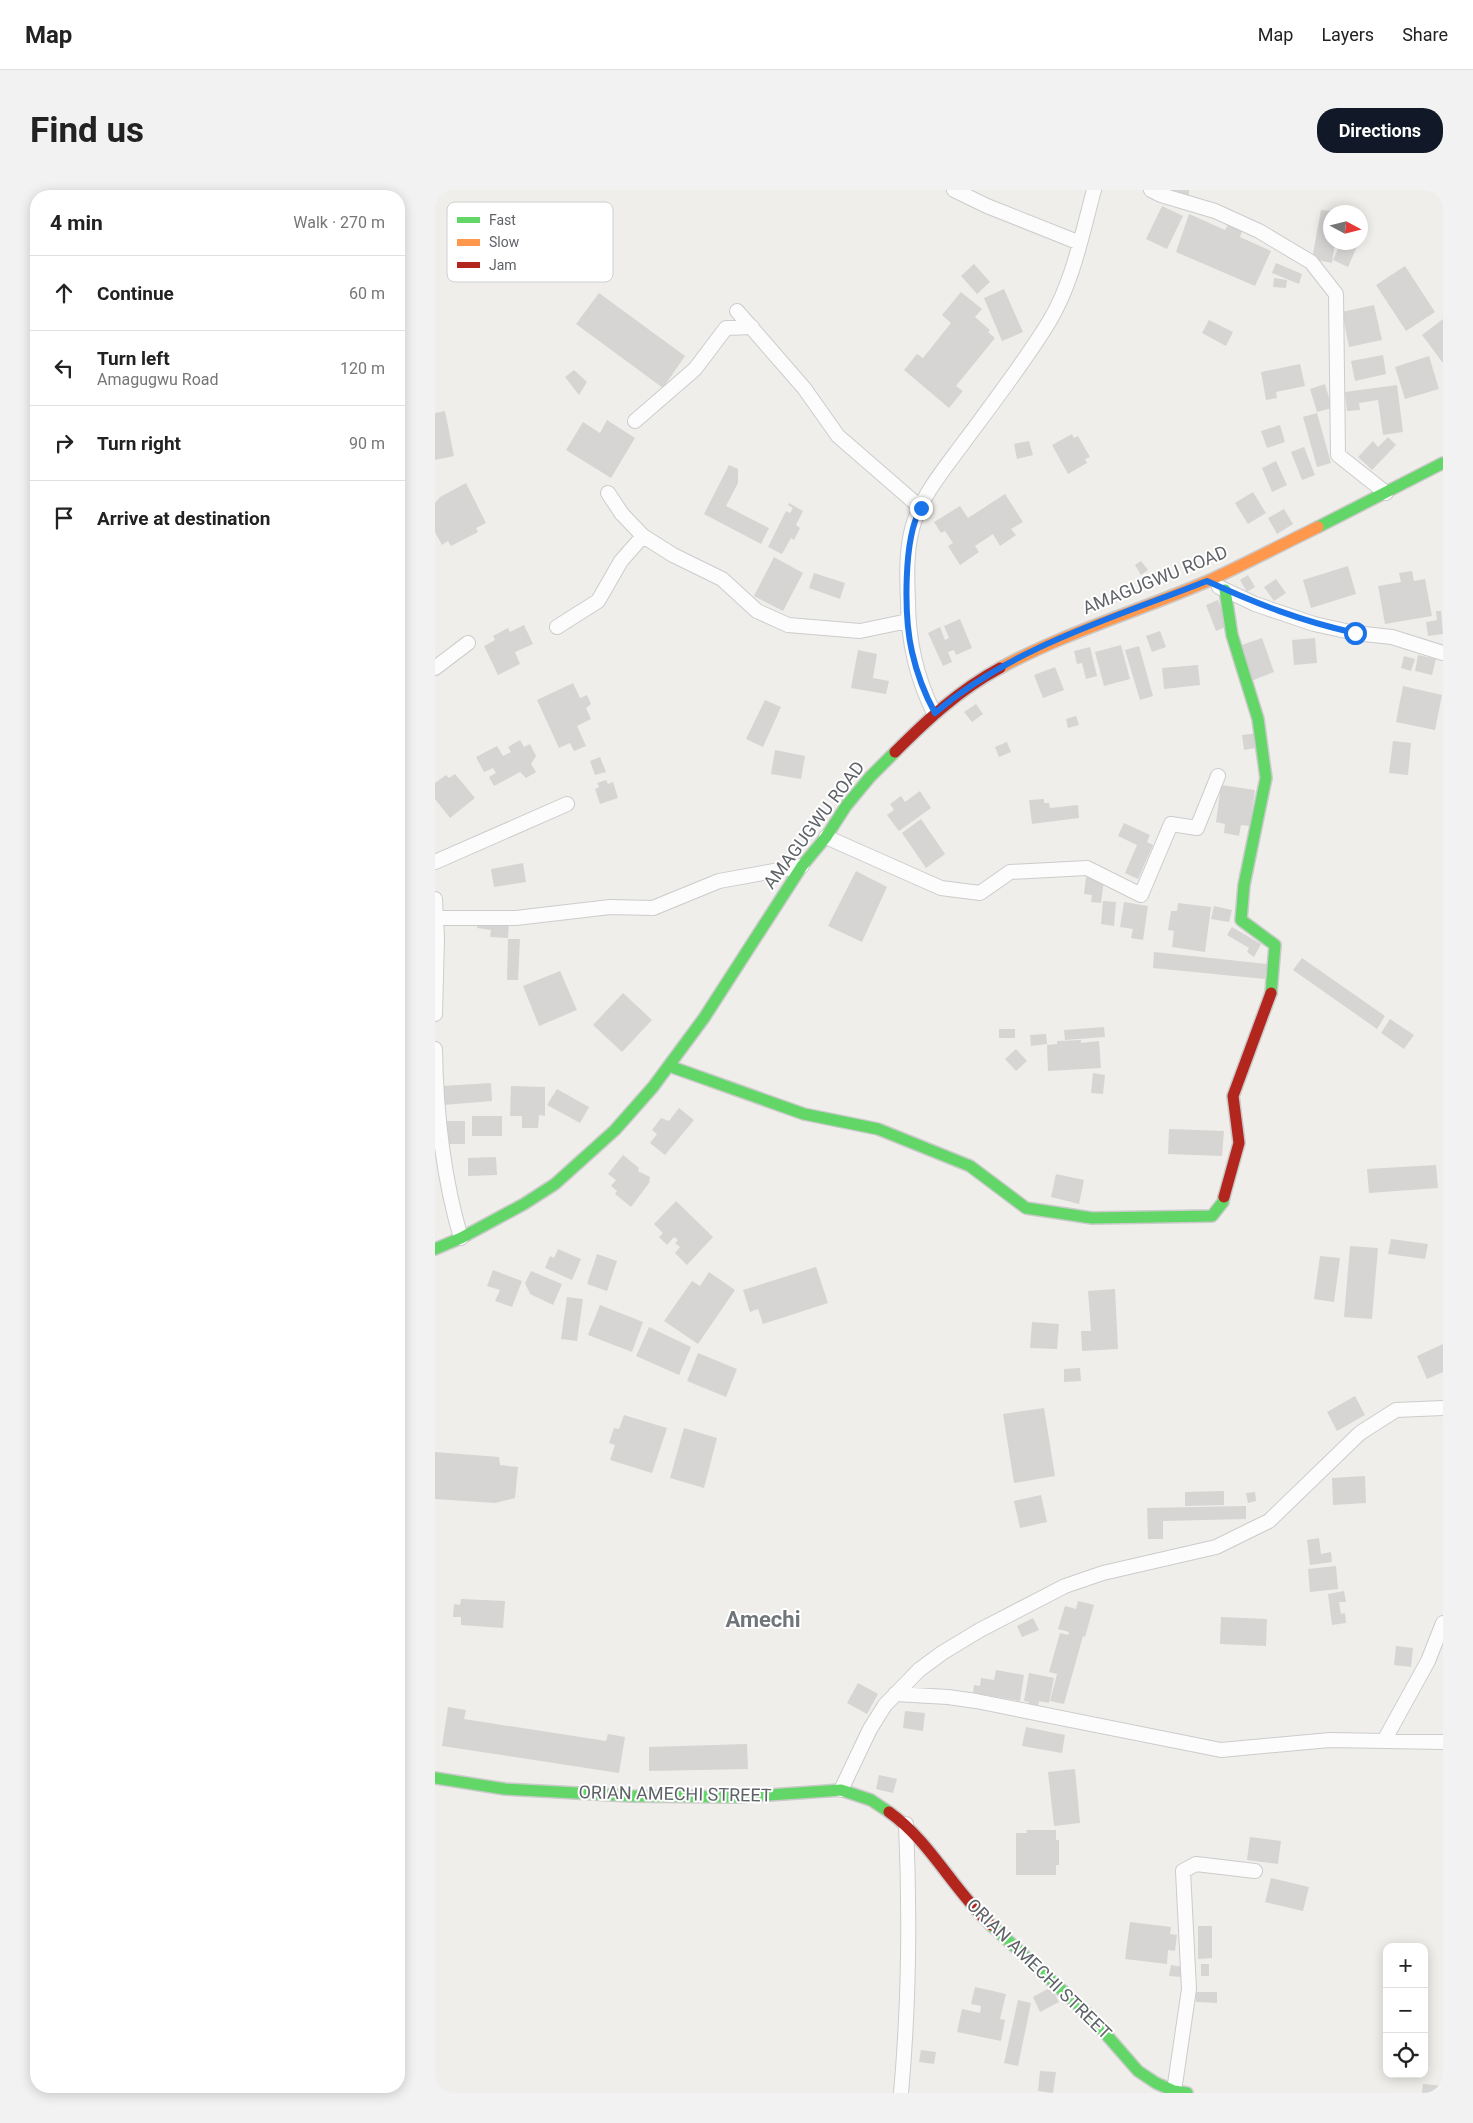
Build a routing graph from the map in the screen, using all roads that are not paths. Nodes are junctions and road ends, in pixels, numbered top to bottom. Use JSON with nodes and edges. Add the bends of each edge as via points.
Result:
{"nodes":[{"id":1,"x":954,"y":190,"type":"edge"},
{"id":2,"x":1095,"y":190,"type":"edge"},
{"id":3,"x":1151,"y":190,"type":"edge"},
{"id":4,"x":1079,"y":244,"type":"junction"},
{"id":5,"x":737,"y":311,"type":"dead end"},
{"id":6,"x":752,"y":327,"type":"junction"},
{"id":7,"x":635,"y":420,"type":"dead end"},
{"id":8,"x":1443,"y":463,"type":"edge"},
{"id":9,"x":608,"y":493,"type":"dead end"},
{"id":10,"x":1386,"y":494,"type":"junction"},
{"id":11,"x":921,"y":508,"type":"junction"},
{"id":12,"x":643,"y":536,"type":"junction"},
{"id":13,"x":1207,"y":581,"type":"junction"},
{"id":14,"x":1225,"y":590,"type":"junction"},
{"id":15,"x":908,"y":621,"type":"junction"},
{"id":16,"x":557,"y":626,"type":"dead end"},
{"id":17,"x":468,"y":643,"type":"dead end"},
{"id":18,"x":1443,"y":653,"type":"edge"},
{"id":19,"x":435,"y":668,"type":"edge"},
{"id":20,"x":935,"y":713,"type":"junction"},
{"id":21,"x":1219,"y":776,"type":"dead end"},
{"id":22,"x":567,"y":804,"type":"dead end"},
{"id":23,"x":826,"y":837,"type":"junction"},
{"id":24,"x":435,"y":862,"type":"edge"},
{"id":25,"x":802,"y":866,"type":"junction"},
{"id":26,"x":435,"y":899,"type":"edge"},
{"id":27,"x":437,"y":918,"type":"junction"},
{"id":28,"x":435,"y":1014,"type":"edge"},
{"id":29,"x":435,"y":1049,"type":"edge"},
{"id":30,"x":669,"y":1066,"type":"junction"},
{"id":31,"x":461,"y":1238,"type":"junction"},
{"id":32,"x":435,"y":1249,"type":"edge"},
{"id":33,"x":1443,"y":1408,"type":"edge"},
{"id":34,"x":1443,"y":1623,"type":"edge"},
{"id":35,"x":895,"y":1694,"type":"junction"},
{"id":36,"x":1385,"y":1740,"type":"junction"},
{"id":37,"x":1443,"y":1742,"type":"edge"},
{"id":38,"x":435,"y":1778,"type":"edge"},
{"id":39,"x":841,"y":1790,"type":"junction"},
{"id":40,"x":906,"y":1824,"type":"junction"},
{"id":41,"x":1255,"y":1871,"type":"dead end"},
{"id":42,"x":1181,"y":2092,"type":"edge"},
{"id":43,"x":901,"y":2093,"type":"edge"}],
"edges":[{"from":1,"to":4,"type":"street"},
{"from":2,"to":4,"type":"street"},
{"from":3,"to":10,"type":"street","via":[[1215,211],[1259,231],[1311,262],[1336,294],[1338,454]]},
{"from":4,"to":11,"type":"street","via":[[1061,298],[1049,321],[938,478]]},
{"from":5,"to":6,"type":"street"},
{"from":6,"to":7,"type":"street","via":[[726,328],[695,369]]},
{"from":6,"to":11,"type":"street","via":[[804,388],[838,436]]},
{"from":8,"to":10,"type":"street","name":"AMAGUGWU ROAD"},
{"from":9,"to":12,"type":"street"},
{"from":10,"to":13,"type":"street","name":"AMAGUGWU ROAD"},
{"from":11,"to":15,"type":"street","via":[[909,542]]},
{"from":12,"to":15,"type":"street","via":[[673,555],[722,578],[757,612],[788,624],[860,631]]},
{"from":12,"to":16,"type":"street","via":[[621,561],[598,601]]},
{"from":13,"to":14,"type":"street"},
{"from":13,"to":20,"type":"street","name":"AMAGUGWU ROAD","via":[[1029,652],[957,694]]},
{"from":14,"to":18,"type":"street","via":[[1315,624],[1392,637]]},
{"from":14,"to":30,"type":"street","via":[[1232,635],[1258,719],[1265,778],[1244,885],[1241,920],[1275,946],[1271,996],[1233,1096],[1239,1143],[1223,1202],[1212,1216],[1092,1218],[1027,1208],[970,1166],[878,1129],[804,1114]]},
{"from":15,"to":20,"type":"street","via":[[917,672]]},
{"from":17,"to":19,"type":"street"},
{"from":20,"to":23,"type":"street","name":"AMAGUGWU ROAD","via":[[869,777]]},
{"from":21,"to":23,"type":"street","via":[[1197,828],[1171,824],[1141,895],[1087,868],[1010,872],[980,893],[941,888]]},
{"from":22,"to":24,"type":"street"},
{"from":23,"to":25,"type":"street","name":"AMAGUGWU ROAD"},
{"from":25,"to":27,"type":"street","via":[[719,881],[653,908],[610,907],[516,918]]},
{"from":25,"to":30,"type":"street","name":"AMAGUGWU ROAD","via":[[704,1018]]},
{"from":26,"to":27,"type":"street"},
{"from":27,"to":28,"type":"street"},
{"from":29,"to":31,"type":"street","via":[[443,1156]]},
{"from":30,"to":31,"type":"street","name":"AMAGUGWU ROAD","via":[[615,1130],[555,1184]]},
{"from":31,"to":32,"type":"street","name":"AMAGUGWU ROAD"},
{"from":33,"to":35,"type":"street","via":[[1396,1410],[1360,1433],[1269,1520],[1217,1547],[1103,1573],[1065,1586],[942,1653]]},
{"from":34,"to":36,"type":"street","via":[[1428,1662]]},
{"from":35,"to":36,"type":"street","via":[[985,1703],[1227,1750],[1330,1740]]},
{"from":35,"to":39,"type":"street","via":[[870,1730]]},
{"from":36,"to":37,"type":"street"},
{"from":38,"to":39,"type":"street","name":"ORIAN AMECHI STREET","via":[[505,1789],[631,1796],[740,1797]]},
{"from":39,"to":40,"type":"street","name":"ORIAN AMECHI STREET","via":[[871,1800]]},
{"from":40,"to":42,"type":"street","name":"ORIAN AMECHI STREET","via":[[975,1910],[1090,2016],[1138,2072]]},
{"from":40,"to":43,"type":"street","via":[[908,1953]]},
{"from":41,"to":42,"type":"street","via":[[1196,1864],[1183,1871],[1189,1989]]}]}
